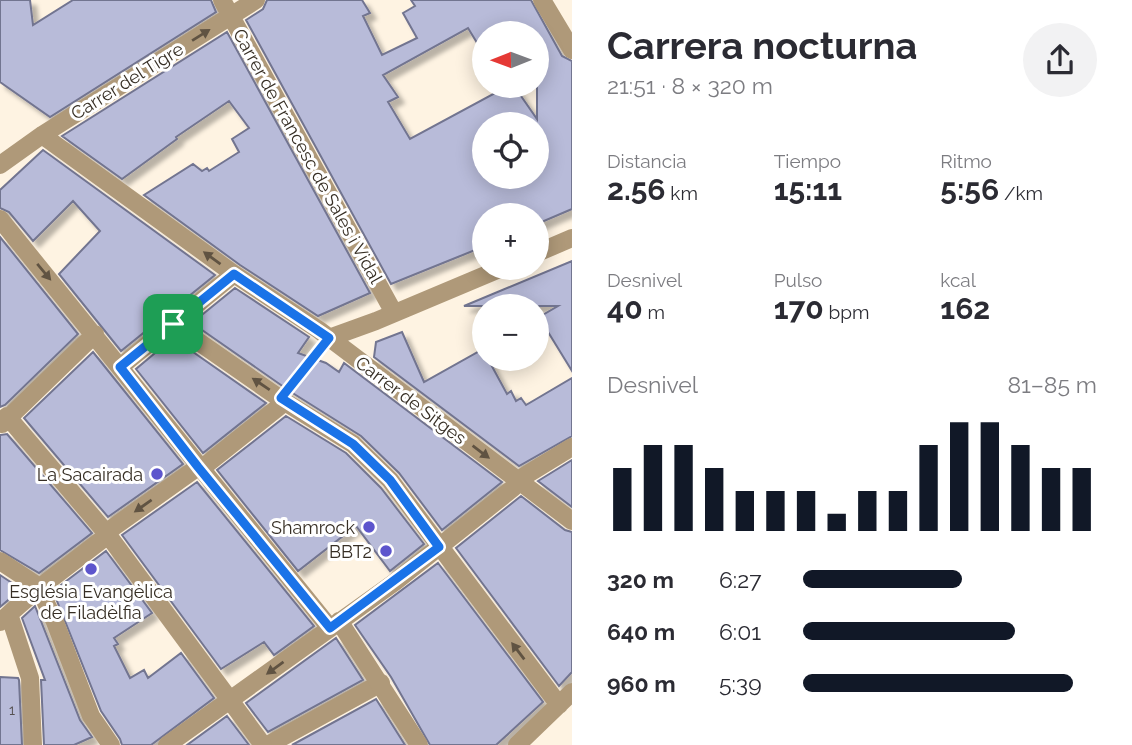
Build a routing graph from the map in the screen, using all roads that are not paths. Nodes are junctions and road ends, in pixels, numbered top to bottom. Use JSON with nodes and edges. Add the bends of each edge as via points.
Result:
{"nodes":[{"id":1,"x":256,"y":0,"type":"edge"},
{"id":2,"x":542,"y":0,"type":"edge"},
{"id":3,"x":227,"y":8,"type":"edge"},
{"id":4,"x":572,"y":50,"type":"edge"},
{"id":5,"x":42,"y":135,"type":"junction"},
{"id":6,"x":0,"y":165,"type":"edge"},
{"id":7,"x":0,"y":219,"type":"edge"},
{"id":8,"x":572,"y":238,"type":"edge"},
{"id":9,"x":549,"y":248,"type":"edge"},
{"id":10,"x":234,"y":274,"type":"junction"},
{"id":11,"x":473,"y":280,"type":"edge"},
{"id":12,"x":394,"y":313,"type":"junction"},
{"id":13,"x":173,"y":324,"type":"junction"},
{"id":14,"x":95,"y":334,"type":"junction"},
{"id":15,"x":329,"y":338,"type":"junction"},
{"id":16,"x":120,"y":367,"type":"junction"},
{"id":17,"x":283,"y":400,"type":"junction"},
{"id":18,"x":4,"y":421,"type":"edge"},
{"id":19,"x":572,"y":447,"type":"edge"},
{"id":20,"x":198,"y":467,"type":"junction"},
{"id":21,"x":518,"y":480,"type":"junction"},
{"id":22,"x":572,"y":521,"type":"edge"},
{"id":23,"x":108,"y":536,"type":"junction"},
{"id":24,"x":439,"y":547,"type":"junction"},
{"id":25,"x":0,"y":561,"type":"edge"},
{"id":26,"x":39,"y":588,"type":"junction"},
{"id":27,"x":4,"y":618,"type":"edge"},
{"id":28,"x":335,"y":624,"type":"junction"},
{"id":29,"x":381,"y":683,"type":"junction"},
{"id":30,"x":231,"y":700,"type":"junction"},
{"id":31,"x":567,"y":701,"type":"edge"},
{"id":32,"x":173,"y":740,"type":"edge"},
{"id":33,"x":33,"y":745,"type":"edge"},
{"id":34,"x":111,"y":745,"type":"edge"},
{"id":35,"x":266,"y":745,"type":"edge"},
{"id":36,"x":419,"y":745,"type":"edge"},
{"id":37,"x":517,"y":745,"type":"edge"}],
"edges":[{"from":1,"to":3,"type":"street","name":"Carrer del Tigre"},
{"from":2,"to":4,"type":"street"},
{"from":5,"to":3,"type":"street","name":"Carrer del Tigre","one_way":true},
{"from":3,"to":12,"type":"street","name":"Carrer de Francesc de Sales i Vidal"},
{"from":5,"to":6,"type":"street","name":"Carrer del Tigre"},
{"from":10,"to":5,"type":"street","name":"Carrer de Sitges","one_way":true},
{"from":7,"to":14,"type":"street","one_way":true},
{"from":8,"to":9,"type":"street"},
{"from":10,"to":13,"type":"street"},
{"from":10,"to":15,"type":"street","name":"Carrer de Sitges"},
{"from":11,"to":12,"type":"street"},
{"from":12,"to":15,"type":"street"},
{"from":13,"to":16,"type":"street"},
{"from":17,"to":13,"type":"street","one_way":true},
{"from":14,"to":16,"type":"street"},
{"from":14,"to":18,"type":"street"},
{"from":15,"to":21,"type":"street","name":"Carrer de Sitges","one_way":true},
{"from":16,"to":20,"type":"street"},
{"from":17,"to":20,"type":"street"},
{"from":17,"to":24,"type":"street","via":[[353,444],[390,480]]},
{"from":18,"to":23,"type":"street"},
{"from":19,"to":21,"type":"street"},
{"from":20,"to":23,"type":"street","one_way":true,"via":[[111,529]]},
{"from":20,"to":28,"type":"street"},
{"from":21,"to":22,"type":"street","name":"Carrer de Sitges"},
{"from":21,"to":24,"type":"street"},
{"from":23,"to":26,"type":"street"},
{"from":23,"to":30,"type":"street"},
{"from":24,"to":28,"type":"street"},
{"from":31,"to":24,"type":"street","one_way":true},
{"from":25,"to":26,"type":"street"},
{"from":26,"to":27,"type":"street"},
{"from":26,"to":34,"type":"street","via":[[91,716]]},
{"from":27,"to":33,"type":"street","via":[[30,678]]},
{"from":28,"to":29,"type":"street"},
{"from":28,"to":30,"type":"street","one_way":true},
{"from":29,"to":35,"type":"street"},
{"from":29,"to":36,"type":"street"},
{"from":30,"to":32,"type":"street"},
{"from":30,"to":35,"type":"street"},
{"from":31,"to":37,"type":"street"}]}
